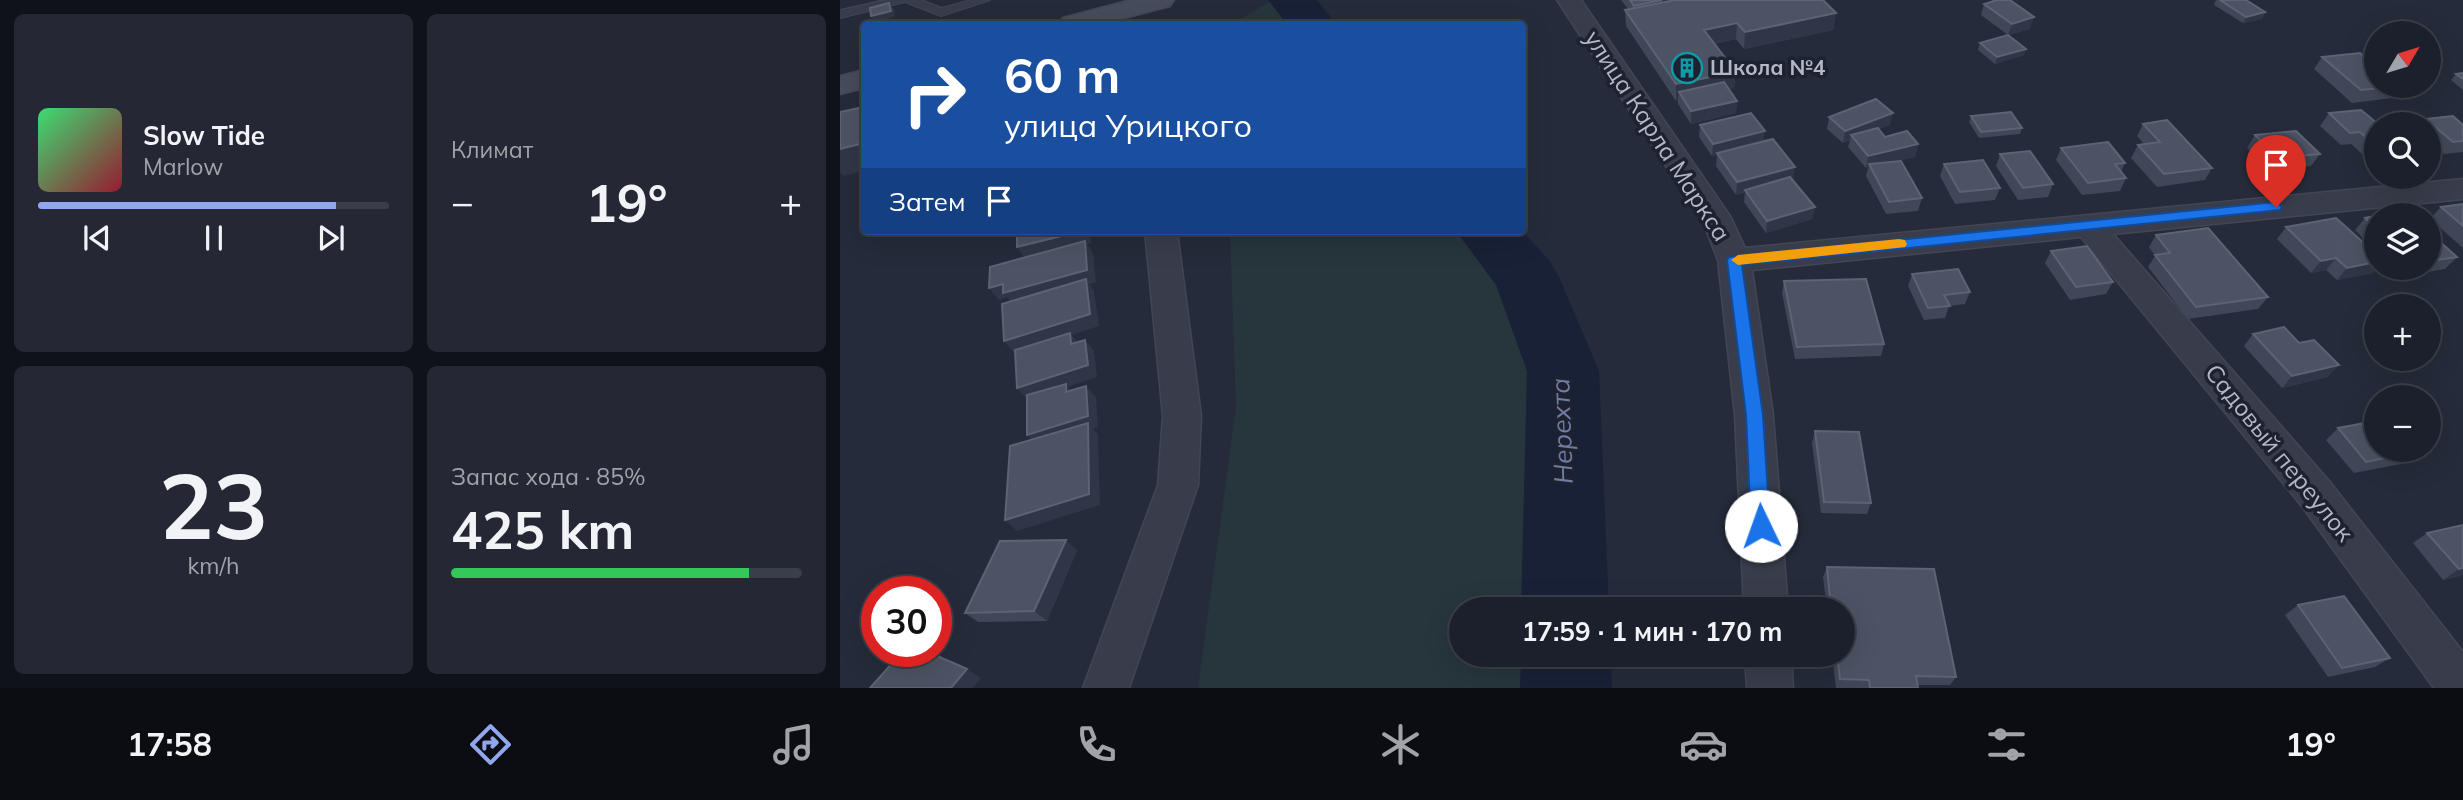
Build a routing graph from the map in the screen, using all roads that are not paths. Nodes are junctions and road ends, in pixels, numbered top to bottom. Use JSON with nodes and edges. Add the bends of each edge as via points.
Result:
{"nodes":[{"id":1,"x":901,"y":0,"type":"edge"},
{"id":2,"x":910,"y":0,"type":"edge"},
{"id":3,"x":984,"y":0,"type":"edge"},
{"id":4,"x":1161,"y":0,"type":"edge"},
{"id":5,"x":1569,"y":0,"type":"edge"},
{"id":6,"x":840,"y":14,"type":"edge"},
{"id":7,"x":1083,"y":21,"type":"edge"},
{"id":8,"x":861,"y":80,"type":"edge"},
{"id":9,"x":840,"y":85,"type":"edge"},
{"id":10,"x":2463,"y":189,"type":"edge"},
{"id":11,"x":2088,"y":225,"type":"junction"},
{"id":12,"x":1161,"y":235,"type":"edge"},
{"id":13,"x":1734,"y":260,"type":"junction"},
{"id":14,"x":1765,"y":597,"type":"edge"},
{"id":15,"x":1769,"y":667,"type":"edge"},
{"id":16,"x":1106,"y":688,"type":"edge"},
{"id":17,"x":1770,"y":688,"type":"edge"},
{"id":18,"x":2462,"y":688,"type":"edge"}],
"edges":[{"from":1,"to":6,"type":"lane"},
{"from":2,"to":3,"type":"lane","via":[[941,12]]},
{"from":4,"to":7,"type":"main road"},
{"from":5,"to":13,"type":"street","name":"улица Карла Маркса","via":[[1719,223]]},
{"from":8,"to":9,"type":"main road"},
{"from":10,"to":11,"type":"street"},
{"from":11,"to":13,"type":"street"},
{"from":11,"to":18,"type":"street","name":"Садовый переулок","via":[[2315,493]]},
{"from":12,"to":16,"type":"street","via":[[1182,416],[1178,485]]},
{"from":13,"to":14,"type":"street","name":"улица Карла Маркса","via":[[1754,415]]},
{"from":15,"to":17,"type":"street"}]}
